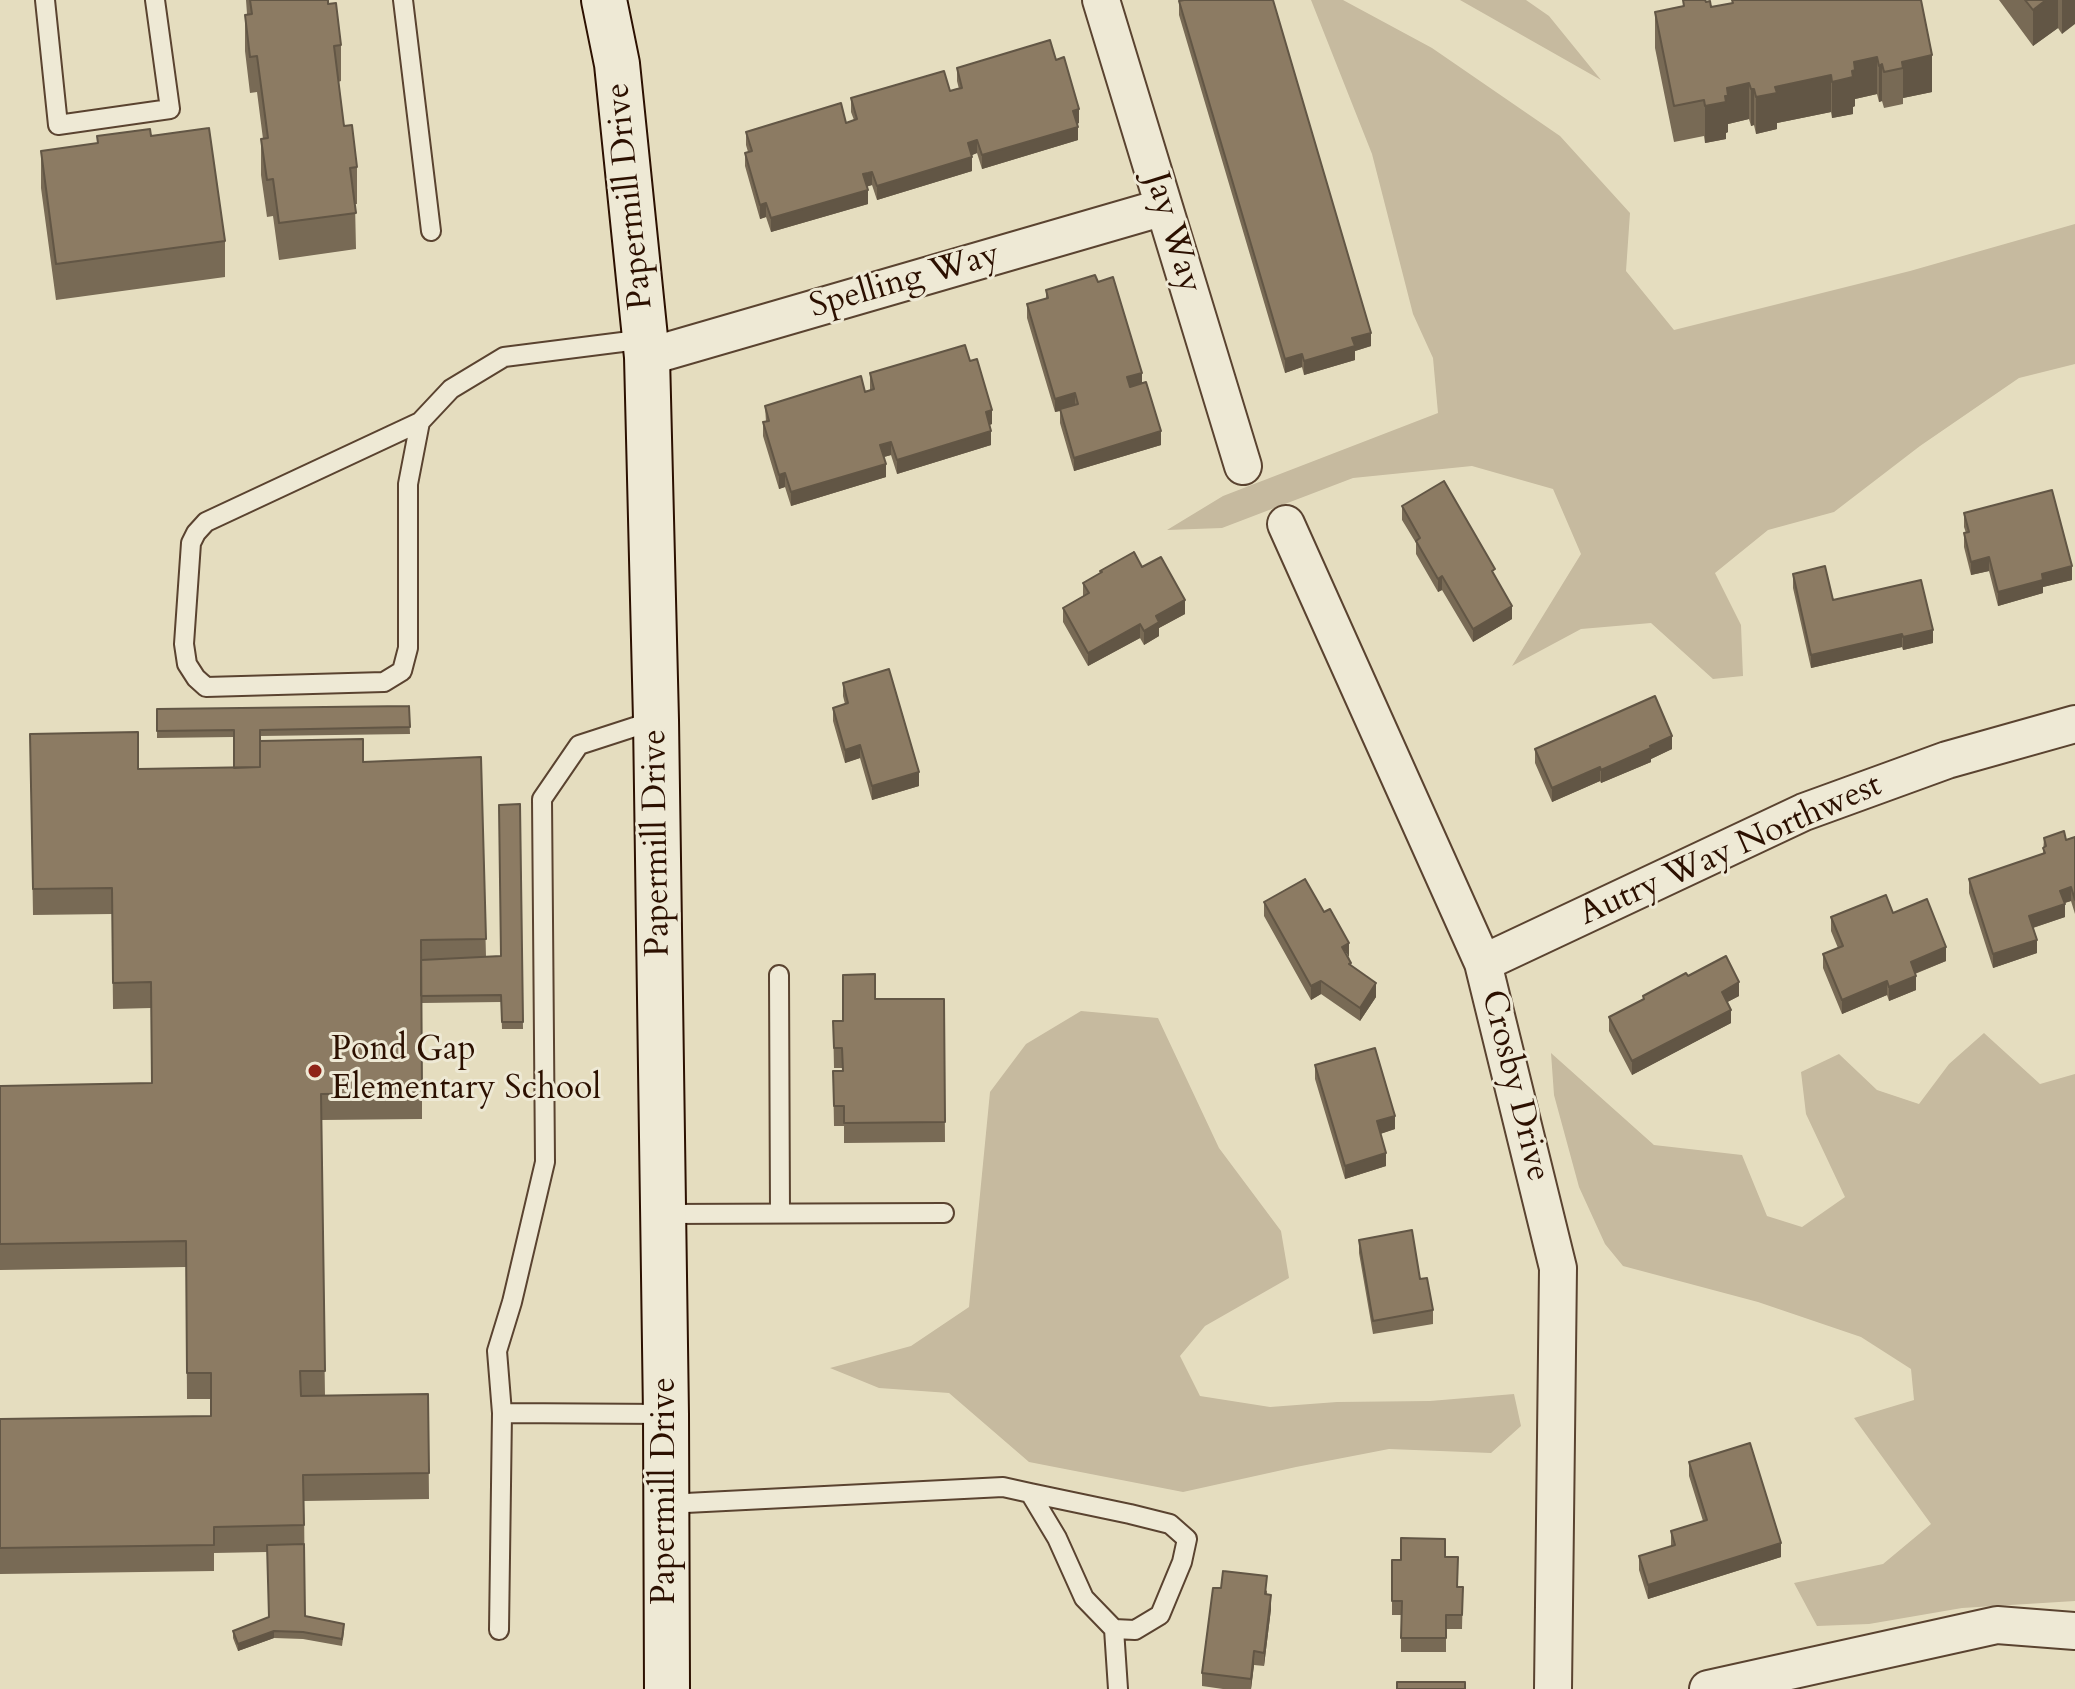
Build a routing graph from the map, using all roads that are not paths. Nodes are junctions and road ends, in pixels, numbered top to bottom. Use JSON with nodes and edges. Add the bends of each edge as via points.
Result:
{"nodes":[{"id":1,"x":45,"y":0,"type":"edge"},
{"id":2,"x":155,"y":0,"type":"edge"},
{"id":3,"x":403,"y":0,"type":"edge"},
{"id":4,"x":604,"y":0,"type":"edge"},
{"id":5,"x":1101,"y":0,"type":"edge"},
{"id":6,"x":1164,"y":207,"type":"junction"},
{"id":7,"x":431,"y":231,"type":"dead end"},
{"id":8,"x":646,"y":348,"type":"junction"},
{"id":9,"x":420,"y":422,"type":"junction"},
{"id":10,"x":1243,"y":466,"type":"dead end"},
{"id":11,"x":1286,"y":524,"type":"dead end"},
{"id":12,"x":656,"y":720,"type":"junction"},
{"id":13,"x":2075,"y":724,"type":"edge"},
{"id":14,"x":1483,"y":963,"type":"junction"},
{"id":15,"x":779,"y":975,"type":"dead end"},
{"id":16,"x":780,"y":1213,"type":"junction"},
{"id":17,"x":944,"y":1213,"type":"dead end"},
{"id":18,"x":663,"y":1214,"type":"junction"},
{"id":19,"x":502,"y":1413,"type":"junction"},
{"id":20,"x":666,"y":1414,"type":"junction"},
{"id":21,"x":1030,"y":1493,"type":"junction"},
{"id":22,"x":666,"y":1504,"type":"junction"},
{"id":23,"x":1114,"y":1629,"type":"junction"},
{"id":24,"x":499,"y":1630,"type":"dead end"},
{"id":25,"x":2075,"y":1631,"type":"edge"},
{"id":26,"x":667,"y":1689,"type":"edge"},
{"id":27,"x":1118,"y":1689,"type":"edge"},
{"id":28,"x":1553,"y":1689,"type":"edge"},
{"id":29,"x":1708,"y":1689,"type":"edge"}],
"edges":[{"from":1,"to":2,"type":"lane","via":[[58,125],[170,109]]},
{"from":3,"to":7,"type":"lane"},
{"from":4,"to":8,"type":"main road","name":"Papermill Drive","via":[[617,64]]},
{"from":5,"to":6,"type":"street","name":"Jay Way"},
{"from":6,"to":8,"type":"street","name":"Spelling Way"},
{"from":6,"to":10,"type":"street","name":"Jay Way"},
{"from":8,"to":9,"type":"lane","via":[[504,357],[451,389]]},
{"from":8,"to":12,"type":"main road","name":"Papermill Drive"},
{"from":9,"to":9,"type":"lane","via":[[408,484],[408,648],[402,671],[384,682],[206,687],[187,664],[184,644],[196,533],[206,522]]},
{"from":11,"to":14,"type":"street","name":"Crosby Drive"},
{"from":12,"to":18,"type":"main road","name":"Papermill Drive"},
{"from":12,"to":19,"type":"lane","via":[[579,745],[542,799],[545,1162],[497,1351]]},
{"from":13,"to":14,"type":"street","name":"Autry Way Northwest","via":[[1947,760],[1804,812]]},
{"from":14,"to":28,"type":"street","name":"Crosby Drive","via":[[1558,1268]]},
{"from":15,"to":16,"type":"lane"},
{"from":16,"to":17,"type":"lane"},
{"from":16,"to":18,"type":"lane"},
{"from":18,"to":20,"type":"main road","name":"Papermill Drive"},
{"from":19,"to":20,"type":"lane"},
{"from":19,"to":24,"type":"lane"},
{"from":20,"to":22,"type":"main road","name":"Papermill Drive"},
{"from":21,"to":22,"type":"lane","via":[[1003,1487]]},
{"from":21,"to":23,"type":"lane","via":[[1084,1598]]},
{"from":21,"to":23,"type":"lane","via":[[1170,1524],[1187,1539],[1160,1615],[1135,1630]]},
{"from":22,"to":26,"type":"main road","name":"Papermill Drive"},
{"from":23,"to":27,"type":"lane"},
{"from":25,"to":29,"type":"street","via":[[1997,1625]]}]}
